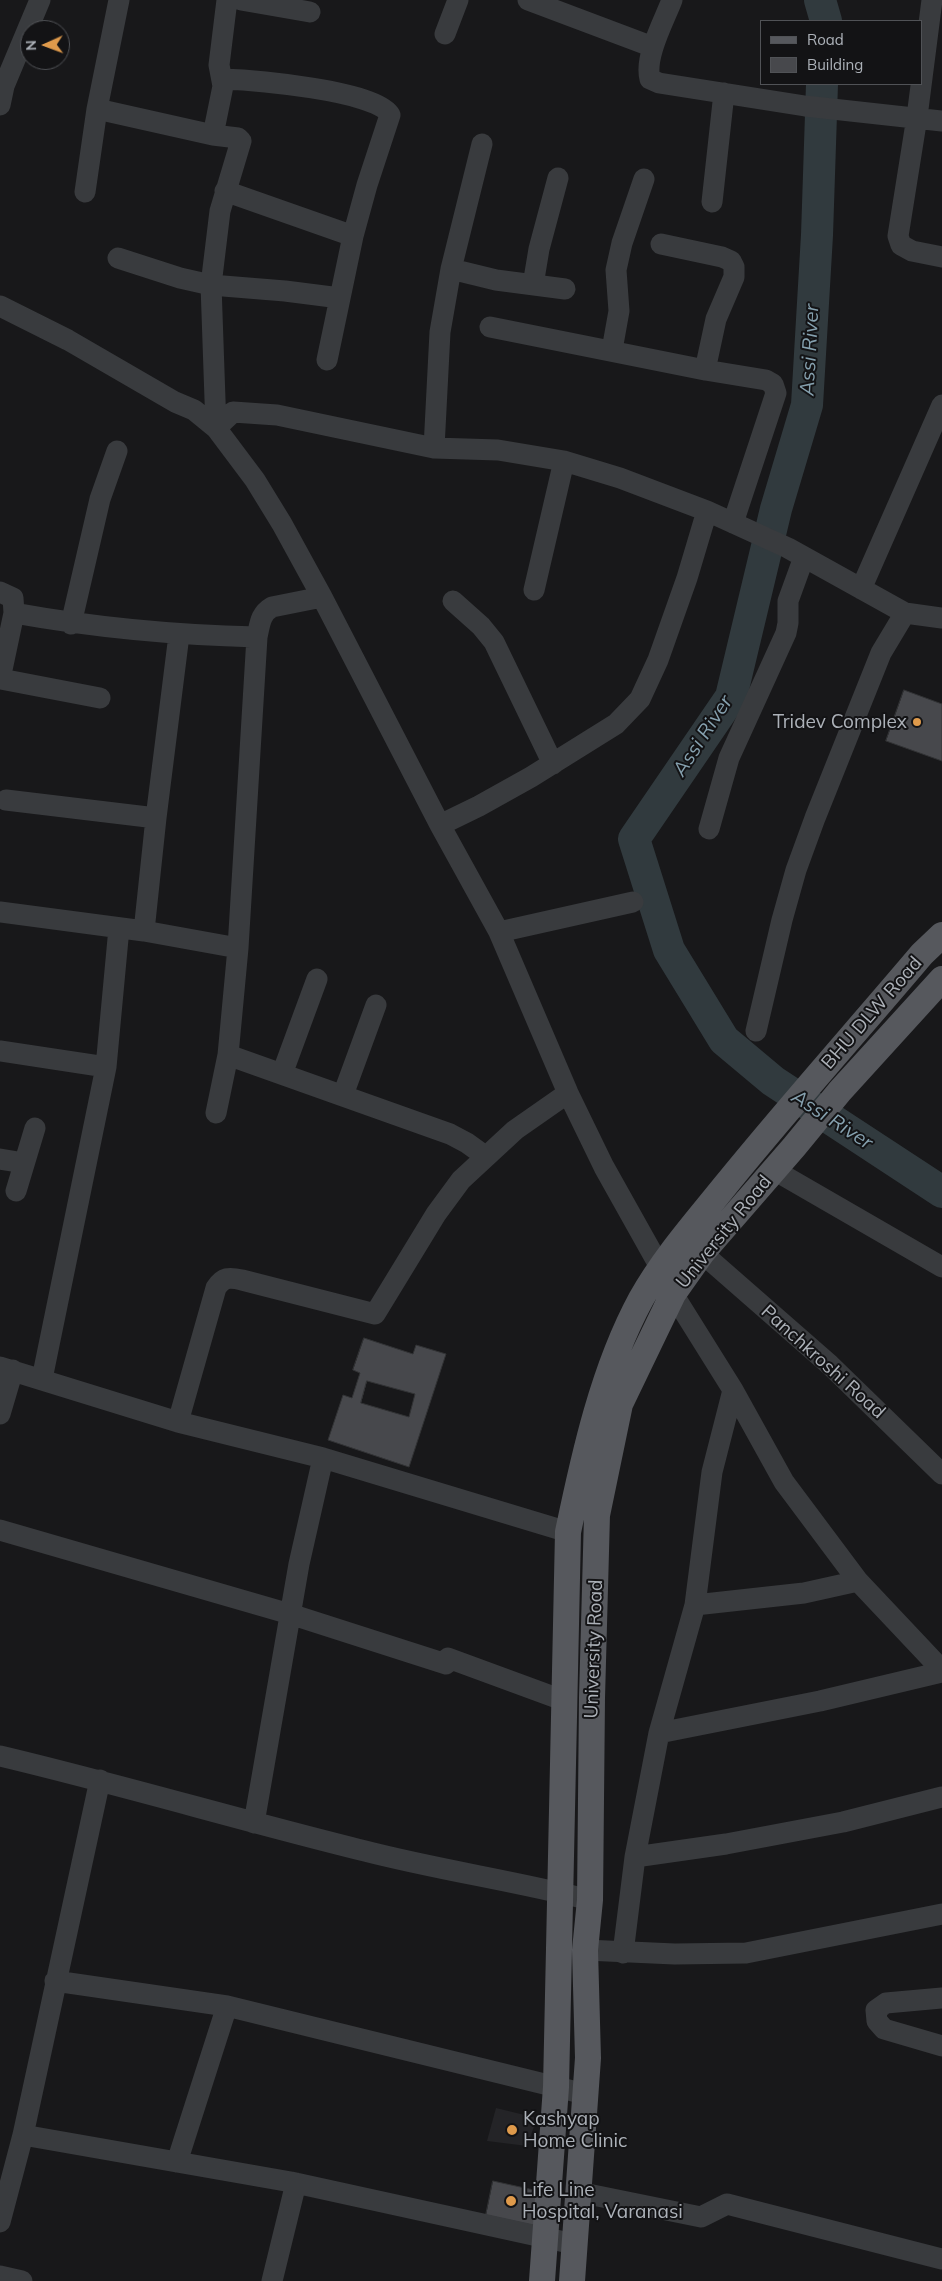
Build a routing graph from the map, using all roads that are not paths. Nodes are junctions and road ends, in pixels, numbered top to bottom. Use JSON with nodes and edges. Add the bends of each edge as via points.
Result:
{"nodes":[{"id":1,"x":40,"y":0,"type":"edge"},
{"id":2,"x":119,"y":0,"type":"edge"},
{"id":3,"x":227,"y":0,"type":"edge"},
{"id":4,"x":241,"y":0,"type":"edge"},
{"id":5,"x":458,"y":0,"type":"edge"},
{"id":6,"x":528,"y":0,"type":"edge"},
{"id":7,"x":672,"y":0,"type":"edge"},
{"id":8,"x":932,"y":0,"type":"edge"},
{"id":9,"x":310,"y":12,"type":"dead end"},
{"id":10,"x":444,"y":34,"type":"dead end"},
{"id":11,"x":653,"y":47,"type":"junction"},
{"id":12,"x":922,"y":78,"type":"edge"},
{"id":13,"x":222,"y":79,"type":"junction"},
{"id":14,"x":921,"y":85,"type":"edge"},
{"id":15,"x":1,"y":92,"type":"edge"},
{"id":16,"x":724,"y":93,"type":"junction"},
{"id":17,"x":97,"y":108,"type":"junction"},
{"id":18,"x":917,"y":117,"type":"junction"},
{"id":19,"x":942,"y":121,"type":"edge"},
{"id":20,"x":213,"y":135,"type":"junction"},
{"id":21,"x":482,"y":144,"type":"dead end"},
{"id":22,"x":558,"y":178,"type":"dead end"},
{"id":23,"x":644,"y":179,"type":"dead end"},
{"id":24,"x":225,"y":191,"type":"junction"},
{"id":25,"x":84,"y":192,"type":"dead end"},
{"id":26,"x":712,"y":202,"type":"dead end"},
{"id":27,"x":353,"y":236,"type":"junction"},
{"id":28,"x":660,"y":244,"type":"dead end"},
{"id":29,"x":942,"y":257,"type":"edge"},
{"id":30,"x":118,"y":258,"type":"dead end"},
{"id":31,"x":451,"y":269,"type":"junction"},
{"id":32,"x":211,"y":285,"type":"junction"},
{"id":33,"x":533,"y":285,"type":"junction"},
{"id":34,"x":565,"y":288,"type":"dead end"},
{"id":35,"x":340,"y":298,"type":"junction"},
{"id":36,"x":0,"y":306,"type":"edge"},
{"id":37,"x":490,"y":327,"type":"dead end"},
{"id":38,"x":612,"y":350,"type":"junction"},
{"id":39,"x":327,"y":360,"type":"dead end"},
{"id":40,"x":705,"y":370,"type":"junction"},
{"id":41,"x":942,"y":405,"type":"edge"},
{"id":42,"x":216,"y":428,"type":"junction"},
{"id":43,"x":434,"y":448,"type":"junction"},
{"id":44,"x":117,"y":451,"type":"dead end"},
{"id":45,"x":564,"y":461,"type":"junction"},
{"id":46,"x":707,"y":511,"type":"junction"},
{"id":47,"x":742,"y":527,"type":"junction"},
{"id":48,"x":796,"y":552,"type":"junction"},
{"id":49,"x":861,"y":589,"type":"junction"},
{"id":50,"x":534,"y":590,"type":"dead end"},
{"id":51,"x":0,"y":592,"type":"edge"},
{"id":52,"x":322,"y":597,"type":"junction"},
{"id":53,"x":453,"y":601,"type":"dead end"},
{"id":54,"x":14,"y":613,"type":"junction"},
{"id":55,"x":905,"y":613,"type":"junction"},
{"id":56,"x":942,"y":618,"type":"edge"},
{"id":57,"x":71,"y":624,"type":"junction"},
{"id":58,"x":179,"y":635,"type":"junction"},
{"id":59,"x":258,"y":637,"type":"junction"},
{"id":60,"x":0,"y":679,"type":"edge"},
{"id":61,"x":100,"y":698,"type":"dead end"},
{"id":62,"x":553,"y":764,"type":"junction"},
{"id":63,"x":6,"y":800,"type":"dead end"},
{"id":64,"x":156,"y":818,"type":"junction"},
{"id":65,"x":440,"y":825,"type":"junction"},
{"id":66,"x":709,"y":829,"type":"dead end"},
{"id":67,"x":633,"y":902,"type":"dead end"},
{"id":68,"x":0,"y":912,"type":"edge"},
{"id":69,"x":119,"y":928,"type":"junction"},
{"id":70,"x":144,"y":931,"type":"junction"},
{"id":71,"x":499,"y":932,"type":"junction"},
{"id":72,"x":942,"y":935,"type":"edge"},
{"id":73,"x":238,"y":948,"type":"junction"},
{"id":74,"x":317,"y":979,"type":"dead end"},
{"id":75,"x":939,"y":987,"type":"edge"},
{"id":76,"x":376,"y":1005,"type":"dead end"},
{"id":77,"x":756,"y":1031,"type":"dead end"},
{"id":78,"x":0,"y":1051,"type":"edge"},
{"id":79,"x":228,"y":1055,"type":"junction"},
{"id":80,"x":106,"y":1067,"type":"junction"},
{"id":81,"x":282,"y":1074,"type":"junction"},
{"id":82,"x":840,"y":1091,"type":"joint"},
{"id":83,"x":568,"y":1093,"type":"junction"},
{"id":84,"x":343,"y":1095,"type":"junction"},
{"id":85,"x":216,"y":1113,"type":"dead end"},
{"id":86,"x":35,"y":1128,"type":"dead end"},
{"id":87,"x":485,"y":1156,"type":"junction"},
{"id":88,"x":0,"y":1158,"type":"edge"},
{"id":89,"x":24,"y":1163,"type":"junction"},
{"id":90,"x":774,"y":1170,"type":"junction"},
{"id":91,"x":16,"y":1191,"type":"dead end"},
{"id":92,"x":702,"y":1253,"type":"junction"},
{"id":93,"x":660,"y":1267,"type":"junction"},
{"id":94,"x":942,"y":1267,"type":"edge"},
{"id":95,"x":673,"y":1294,"type":"junction"},
{"id":96,"x":6,"y":1368,"type":"edge"},
{"id":97,"x":42,"y":1379,"type":"junction"},
{"id":98,"x":733,"y":1390,"type":"junction"},
{"id":99,"x":0,"y":1414,"type":"edge"},
{"id":100,"x":178,"y":1422,"type":"junction"},
{"id":101,"x":323,"y":1458,"type":"junction"},
{"id":102,"x":942,"y":1474,"type":"edge"},
{"id":103,"x":0,"y":1530,"type":"edge"},
{"id":104,"x":568,"y":1532,"type":"junction"},
{"id":105,"x":858,"y":1581,"type":"junction"},
{"id":106,"x":695,"y":1605,"type":"junction"},
{"id":107,"x":290,"y":1614,"type":"junction"},
{"id":108,"x":942,"y":1671,"type":"edge"},
{"id":109,"x":565,"y":1702,"type":"junction"},
{"id":110,"x":659,"y":1733,"type":"junction"},
{"id":111,"x":0,"y":1756,"type":"edge"},
{"id":112,"x":100,"y":1780,"type":"junction"},
{"id":113,"x":942,"y":1797,"type":"edge"},
{"id":114,"x":254,"y":1823,"type":"junction"},
{"id":115,"x":635,"y":1857,"type":"junction"},
{"id":116,"x":562,"y":1893,"type":"junction"},
{"id":117,"x":590,"y":1900,"type":"junction"},
{"id":118,"x":942,"y":1914,"type":"edge"},
{"id":119,"x":585,"y":1950,"type":"junction"},
{"id":120,"x":623,"y":1953,"type":"junction"},
{"id":121,"x":55,"y":1981,"type":"junction"},
{"id":122,"x":942,"y":1998,"type":"edge"},
{"id":123,"x":227,"y":2006,"type":"junction"},
{"id":124,"x":942,"y":2046,"type":"edge"},
{"id":125,"x":556,"y":2087,"type":"junction"},
{"id":126,"x":585,"y":2094,"type":"junction"},
{"id":127,"x":23,"y":2135,"type":"junction"},
{"id":128,"x":177,"y":2162,"type":"junction"},
{"id":129,"x":296,"y":2184,"type":"junction"},
{"id":130,"x":578,"y":2192,"type":"junction"},
{"id":131,"x":0,"y":2222,"type":"edge"},
{"id":132,"x":546,"y":2238,"type":"junction"},
{"id":133,"x":574,"y":2244,"type":"junction"},
{"id":134,"x":942,"y":2259,"type":"edge"},
{"id":135,"x":0,"y":2276,"type":"edge"},
{"id":136,"x":22,"y":2281,"type":"edge"},
{"id":137,"x":272,"y":2281,"type":"edge"},
{"id":138,"x":542,"y":2281,"type":"edge"},
{"id":139,"x":572,"y":2281,"type":"edge"}],
"edges":[{"from":1,"to":15,"type":"street"},
{"from":2,"to":17,"type":"street"},
{"from":3,"to":13,"type":"street","via":[[219,65]]},
{"from":4,"to":9,"type":"street"},
{"from":5,"to":10,"type":"street"},
{"from":6,"to":11,"type":"street"},
{"from":7,"to":11,"type":"street"},
{"from":8,"to":12,"type":"street"},
{"from":11,"to":16,"type":"street","via":[[650,79]]},
{"from":13,"to":20,"type":"street"},
{"from":13,"to":27,"type":"street","via":[[328,90],[387,110],[389,121]]},
{"from":14,"to":18,"type":"street"},
{"from":16,"to":18,"type":"street","via":[[805,106]]},
{"from":16,"to":26,"type":"street"},
{"from":17,"to":20,"type":"street"},
{"from":17,"to":25,"type":"street"},
{"from":18,"to":19,"type":"street"},
{"from":18,"to":29,"type":"street","via":[[898,236],[901,245],[912,251]]},
{"from":20,"to":24,"type":"street","via":[[238,138],[241,142]]},
{"from":21,"to":31,"type":"street"},
{"from":22,"to":33,"type":"street"},
{"from":23,"to":38,"type":"street","via":[[616,270],[619,311]]},
{"from":24,"to":27,"type":"street"},
{"from":24,"to":32,"type":"street"},
{"from":27,"to":35,"type":"street"},
{"from":28,"to":40,"type":"street","via":[[722,257],[731,261],[734,267],[734,277],[716,318]]},
{"from":30,"to":32,"type":"street"},
{"from":31,"to":33,"type":"street"},
{"from":31,"to":43,"type":"street","via":[[440,332]]},
{"from":32,"to":35,"type":"street"},
{"from":32,"to":42,"type":"street"},
{"from":33,"to":34,"type":"street"},
{"from":35,"to":39,"type":"street"},
{"from":36,"to":42,"type":"street","via":[[194,410]]},
{"from":37,"to":38,"type":"street"},
{"from":38,"to":40,"type":"street"},
{"from":40,"to":47,"type":"street","via":[[766,380],[773,384],[776,393]]},
{"from":41,"to":49,"type":"street"},
{"from":42,"to":43,"type":"street","via":[[234,412],[254,412]]},
{"from":42,"to":52,"type":"street","via":[[264,495]]},
{"from":43,"to":45,"type":"street","via":[[498,450]]},
{"from":44,"to":57,"type":"street","via":[[100,499]]},
{"from":45,"to":46,"type":"street"},
{"from":45,"to":50,"type":"street"},
{"from":46,"to":47,"type":"street"},
{"from":46,"to":62,"type":"street","via":[[658,660],[640,699],[616,724]]},
{"from":47,"to":48,"type":"street"},
{"from":48,"to":49,"type":"street"},
{"from":48,"to":66,"type":"street","via":[[786,633],[729,758]]},
{"from":49,"to":55,"type":"street"},
{"from":51,"to":54,"type":"street","via":[[13,598]]},
{"from":52,"to":59,"type":"street","via":[[272,607],[260,618]]},
{"from":52,"to":65,"type":"street"},
{"from":53,"to":62,"type":"street","via":[[494,642]]},
{"from":54,"to":57,"type":"street"},
{"from":54,"to":60,"type":"street"},
{"from":55,"to":56,"type":"street"},
{"from":55,"to":77,"type":"street","via":[[881,653],[815,818],[785,912]]},
{"from":57,"to":58,"type":"street"},
{"from":58,"to":59,"type":"street"},
{"from":58,"to":64,"type":"street"},
{"from":59,"to":73,"type":"street"},
{"from":60,"to":61,"type":"street"},
{"from":62,"to":65,"type":"street"},
{"from":63,"to":64,"type":"street"},
{"from":64,"to":70,"type":"street"},
{"from":65,"to":71,"type":"street"},
{"from":67,"to":71,"type":"street"},
{"from":68,"to":69,"type":"street"},
{"from":69,"to":70,"type":"street"},
{"from":69,"to":80,"type":"street"},
{"from":70,"to":73,"type":"street"},
{"from":71,"to":83,"type":"street"},
{"from":72,"to":93,"type":"main road","name":"BHU DLW Road","via":[[766,1134]]},
{"from":73,"to":79,"type":"street"},
{"from":74,"to":81,"type":"street"},
{"from":75,"to":82,"type":"main road","name":"BHU DLW Road"},
{"from":76,"to":84,"type":"street"},
{"from":78,"to":80,"type":"street"},
{"from":79,"to":81,"type":"street"},
{"from":79,"to":85,"type":"street"},
{"from":80,"to":97,"type":"street"},
{"from":81,"to":84,"type":"street"},
{"from":82,"to":90,"type":"main road","name":"University Road"},
{"from":83,"to":87,"type":"street","via":[[515,1130]]},
{"from":83,"to":93,"type":"street","via":[[604,1167]]},
{"from":84,"to":87,"type":"street","via":[[450,1134]]},
{"from":86,"to":89,"type":"street"},
{"from":87,"to":100,"type":"street","via":[[461,1180],[436,1214],[375,1314],[230,1277],[221,1280]]},
{"from":88,"to":89,"type":"street"},
{"from":89,"to":91,"type":"street"},
{"from":90,"to":92,"type":"main road","name":"University Road"},
{"from":90,"to":94,"type":"street"},
{"from":92,"to":95,"type":"main road","name":"University Road"},
{"from":92,"to":102,"type":"street","name":"Panchkroshi Road","via":[[830,1365]]},
{"from":93,"to":95,"type":"street"},
{"from":93,"to":104,"type":"main road","name":"BHU DLW Road","via":[[640,1301],[610,1371],[583,1459]]},
{"from":95,"to":98,"type":"street"},
{"from":95,"to":117,"type":"main road","name":"University Road","via":[[620,1404],[598,1515]]},
{"from":96,"to":97,"type":"street"},
{"from":96,"to":99,"type":"street"},
{"from":97,"to":100,"type":"street"},
{"from":98,"to":105,"type":"street","via":[[784,1482]]},
{"from":98,"to":106,"type":"street","via":[[712,1472]]},
{"from":100,"to":101,"type":"street"},
{"from":101,"to":104,"type":"street"},
{"from":101,"to":107,"type":"street"},
{"from":103,"to":107,"type":"street"},
{"from":104,"to":109,"type":"main road","name":"BHU DLW Road"},
{"from":105,"to":106,"type":"street","via":[[804,1593]]},
{"from":105,"to":108,"type":"street"},
{"from":106,"to":110,"type":"street"},
{"from":107,"to":109,"type":"street","via":[[447,1661]]},
{"from":107,"to":114,"type":"street"},
{"from":108,"to":110,"type":"street","via":[[820,1701]]},
{"from":109,"to":116,"type":"main road","name":"BHU DLW Road"},
{"from":110,"to":115,"type":"street"},
{"from":111,"to":112,"type":"street"},
{"from":112,"to":114,"type":"street"},
{"from":112,"to":121,"type":"street"},
{"from":113,"to":115,"type":"street","via":[[843,1822]]},
{"from":114,"to":116,"type":"street","via":[[368,1852]]},
{"from":115,"to":120,"type":"street"},
{"from":116,"to":117,"type":"street"},
{"from":116,"to":125,"type":"main road","name":"BHU DLW Road"},
{"from":117,"to":119,"type":"main road","name":"University Road"},
{"from":118,"to":120,"type":"street","via":[[746,1953]]},
{"from":119,"to":120,"type":"street"},
{"from":119,"to":126,"type":"main road","name":"University Road","via":[[588,2058]]},
{"from":121,"to":123,"type":"street"},
{"from":121,"to":127,"type":"street"},
{"from":122,"to":124,"type":"street","via":[[886,2003],[876,2010],[877,2021],[884,2029]]},
{"from":123,"to":125,"type":"street"},
{"from":123,"to":128,"type":"street"},
{"from":125,"to":126,"type":"street"},
{"from":125,"to":132,"type":"main road","name":"BHU DLW Road"},
{"from":126,"to":130,"type":"main road","name":"University Road"},
{"from":127,"to":128,"type":"street"},
{"from":127,"to":131,"type":"street"},
{"from":128,"to":129,"type":"street"},
{"from":129,"to":132,"type":"street"},
{"from":129,"to":137,"type":"street"},
{"from":130,"to":133,"type":"main road","name":"University Road"},
{"from":130,"to":134,"type":"street","via":[[701,2217],[727,2204]]},
{"from":132,"to":133,"type":"street"},
{"from":132,"to":138,"type":"main road","name":"BHU DLW Road"},
{"from":133,"to":139,"type":"main road","name":"University Road"},
{"from":135,"to":136,"type":"street"}]}
